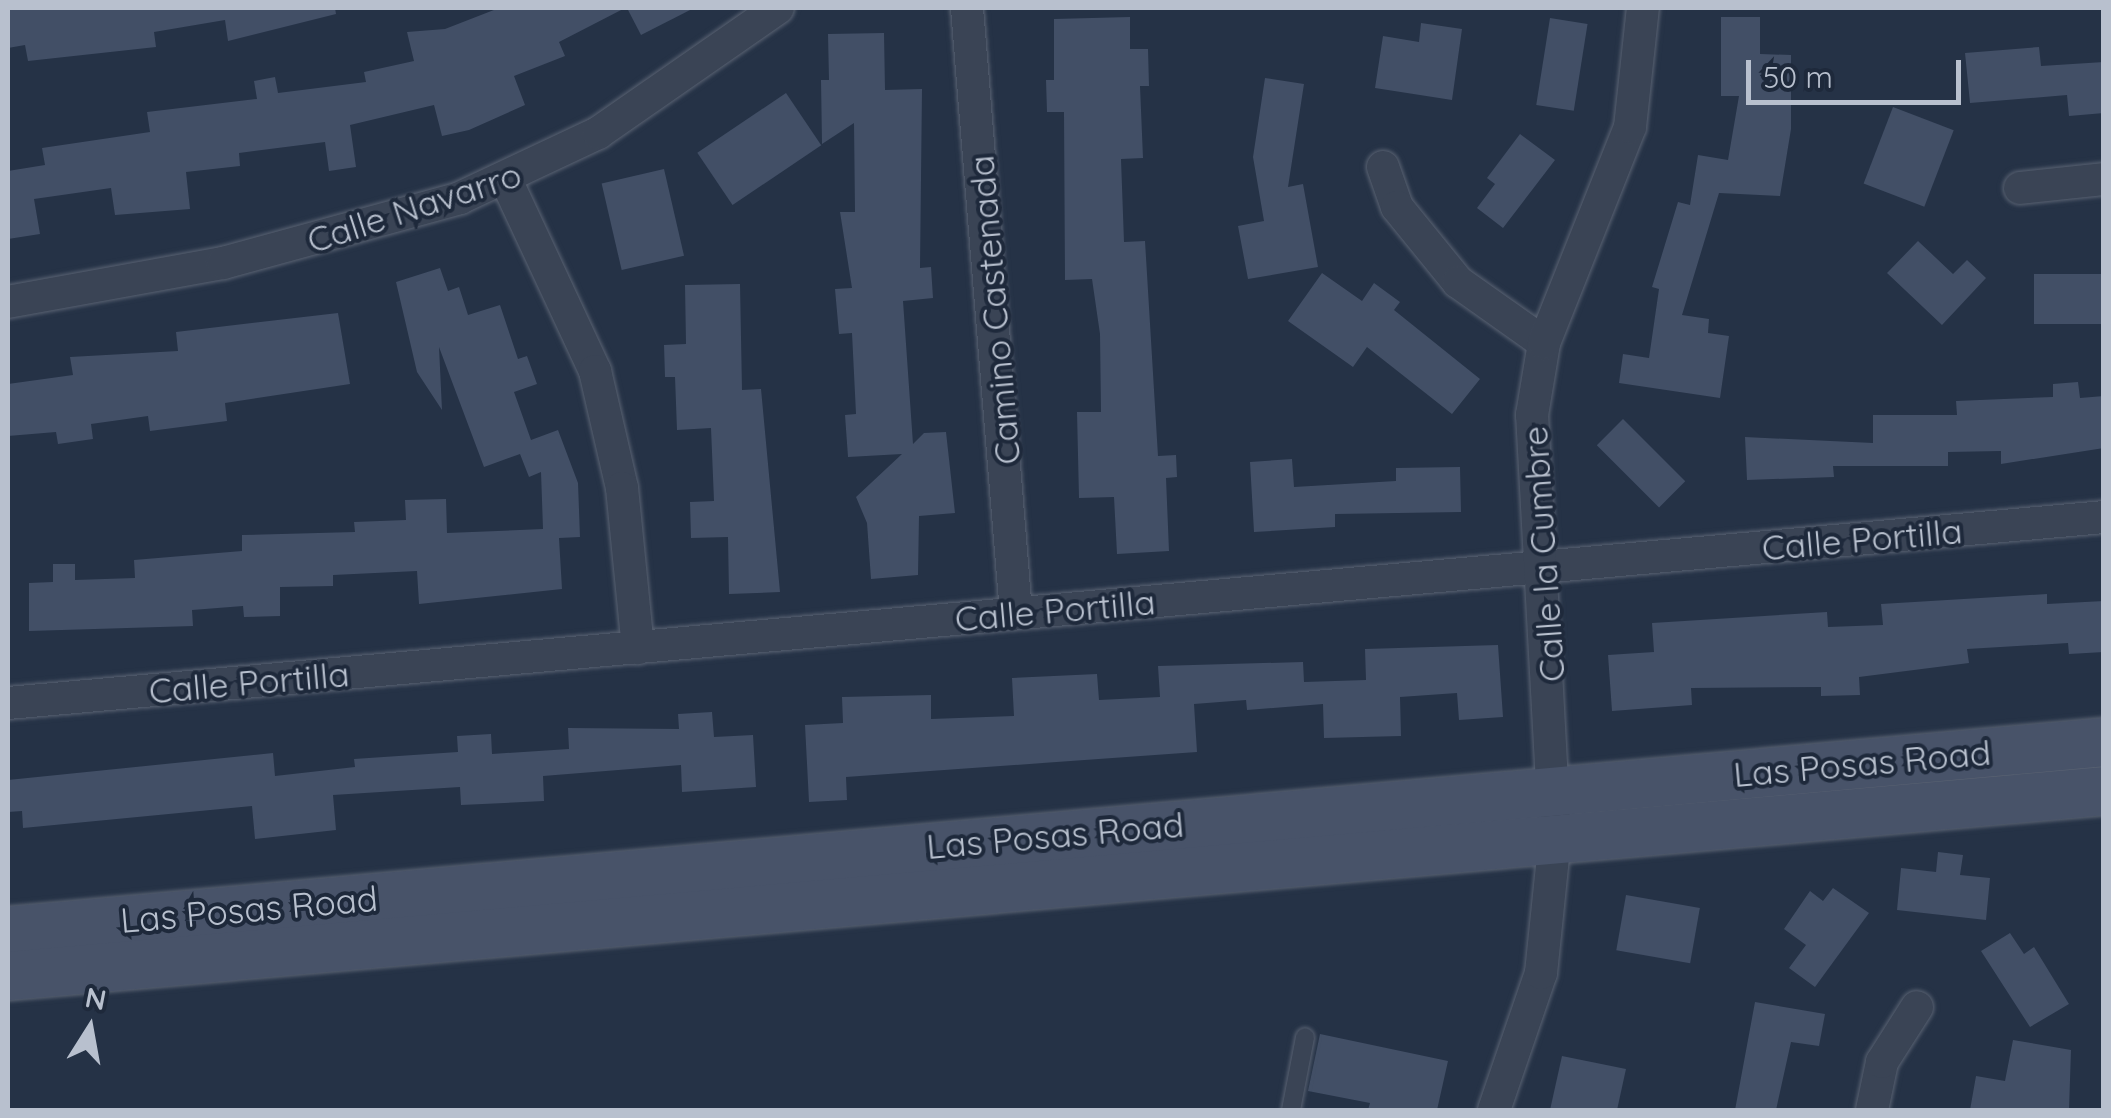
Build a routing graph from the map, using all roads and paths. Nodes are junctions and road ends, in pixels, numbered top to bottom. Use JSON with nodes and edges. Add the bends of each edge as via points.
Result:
{"nodes":[{"id":1,"x":778,"y":8,"type":"edge"},
{"id":2,"x":967,"y":8,"type":"edge"},
{"id":3,"x":1642,"y":8,"type":"edge"},
{"id":4,"x":1383,"y":167,"type":"dead end"},
{"id":5,"x":2104,"y":179,"type":"edge"},
{"id":6,"x":506,"y":180,"type":"junction"},
{"id":7,"x":2020,"y":188,"type":"dead end"},
{"id":8,"x":8,"y":302,"type":"edge"},
{"id":9,"x":1544,"y":343,"type":"junction"},
{"id":10,"x":2104,"y":517,"type":"edge"},
{"id":11,"x":1543,"y":569,"type":"junction"},
{"id":12,"x":1016,"y":612,"type":"junction"},
{"id":13,"x":638,"y":648,"type":"junction"},
{"id":14,"x":8,"y":704,"type":"edge"},
{"id":15,"x":2104,"y":742,"type":"edge"},
{"id":16,"x":1557,"y":786,"type":"junction"},
{"id":17,"x":2104,"y":790,"type":"edge"},
{"id":18,"x":1555,"y":838,"type":"junction"},
{"id":19,"x":8,"y":931,"type":"edge"},
{"id":20,"x":8,"y":976,"type":"edge"},
{"id":21,"x":1916,"y":1007,"type":"dead end"},
{"id":22,"x":1304,"y":1037,"type":"dead end"},
{"id":23,"x":1291,"y":1110,"type":"edge"},
{"id":24,"x":1494,"y":1110,"type":"edge"},
{"id":25,"x":1872,"y":1110,"type":"edge"}],
"edges":[{"from":1,"to":6,"type":"street","name":"Calle Navarro","via":[[598,133]]},
{"from":2,"to":12,"type":"street","name":"Camino Castenada"},
{"from":3,"to":9,"type":"street","name":"Calle la Cumbre","via":[[1630,127]]},
{"from":4,"to":9,"type":"street","via":[[1397,207],[1458,282]]},
{"from":5,"to":7,"type":"street"},
{"from":6,"to":8,"type":"street","name":"Calle Navarro","via":[[347,234]]},
{"from":6,"to":13,"type":"street","via":[[594,371],[622,488]]},
{"from":9,"to":11,"type":"street","name":"Calle la Cumbre","via":[[1532,415]]},
{"from":10,"to":11,"type":"street","name":"Calle Portilla"},
{"from":11,"to":12,"type":"street","name":"Calle Portilla"},
{"from":11,"to":16,"type":"street","name":"Calle la Cumbre"},
{"from":12,"to":13,"type":"street","name":"Calle Portilla"},
{"from":13,"to":14,"type":"street","name":"Calle Portilla"},
{"from":15,"to":16,"type":"main road","name":"Las Posas Road"},
{"from":16,"to":18,"type":"street","name":"Calle la Cumbre"},
{"from":16,"to":19,"type":"main road","name":"Las Posas Road"},
{"from":17,"to":18,"type":"main road","name":"Las Posas Road"},
{"from":18,"to":20,"type":"main road","name":"Las Posas Road"},
{"from":18,"to":24,"type":"street","name":"Calle la Cumbre","via":[[1541,972]]},
{"from":21,"to":25,"type":"street","via":[[1882,1062]]},
{"from":22,"to":23,"type":"lane"}]}
